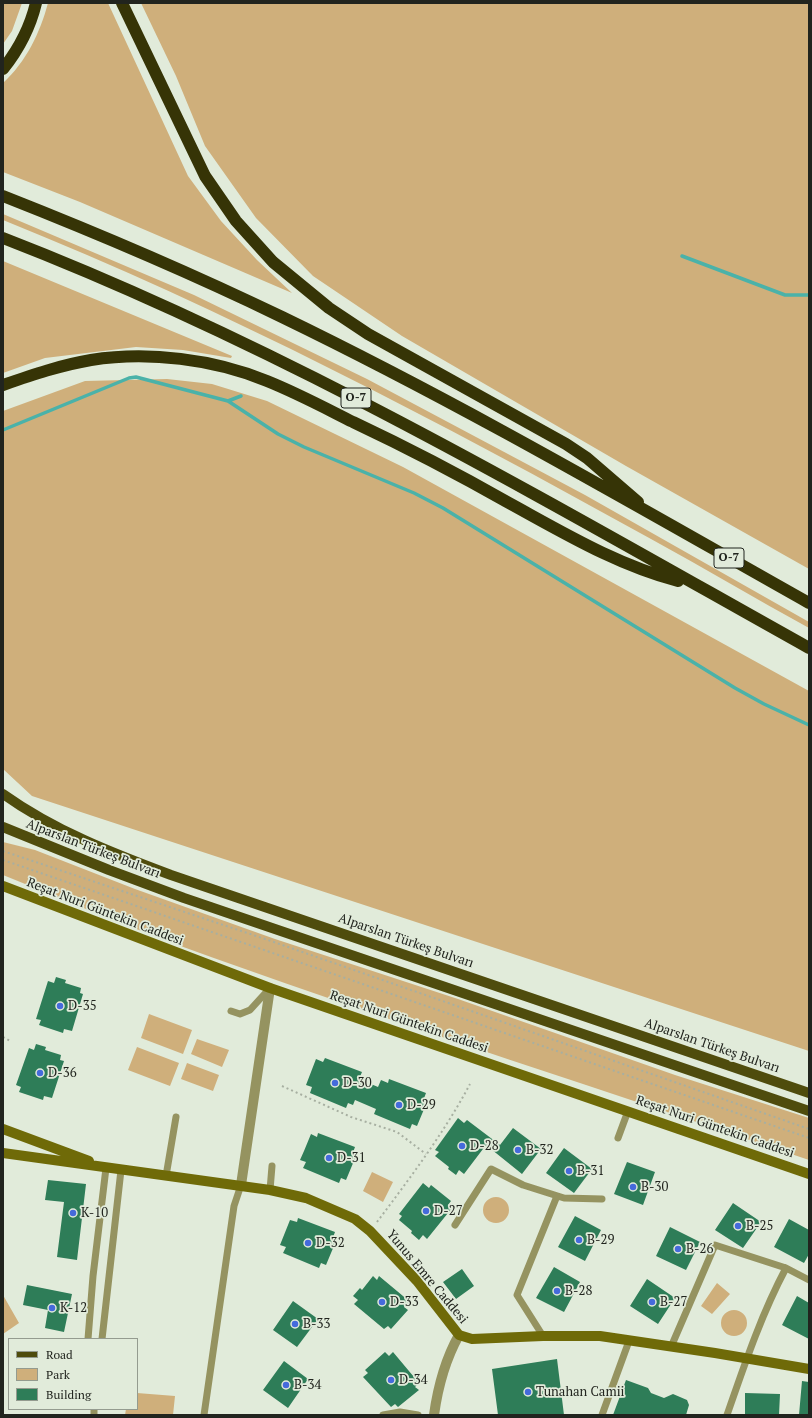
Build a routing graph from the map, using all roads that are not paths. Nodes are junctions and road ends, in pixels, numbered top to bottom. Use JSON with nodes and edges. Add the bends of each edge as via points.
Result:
{"nodes":[{"id":1,"x":36,"y":3,"type":"edge"},
{"id":2,"x":122,"y":3,"type":"edge"},
{"id":3,"x":3,"y":70,"type":"edge"},
{"id":4,"x":3,"y":196,"type":"edge"},
{"id":5,"x":3,"y":238,"type":"edge"},
{"id":6,"x":3,"y":385,"type":"edge"},
{"id":7,"x":649,"y":513,"type":"junction"},
{"id":8,"x":695,"y":585,"type":"junction"},
{"id":9,"x":809,"y":603,"type":"edge"},
{"id":10,"x":809,"y":648,"type":"edge"},
{"id":11,"x":3,"y":794,"type":"edge"},
{"id":12,"x":3,"y":827,"type":"edge"},
{"id":13,"x":3,"y":886,"type":"edge"},
{"id":14,"x":270,"y":988,"type":"junction"},
{"id":15,"x":231,"y":1011,"type":"dead end"},
{"id":16,"x":809,"y":1093,"type":"edge"},
{"id":17,"x":628,"y":1111,"type":"junction"},
{"id":18,"x":809,"y":1111,"type":"edge"},
{"id":19,"x":176,"y":1117,"type":"dead end"},
{"id":20,"x":3,"y":1129,"type":"edge"},
{"id":21,"x":618,"y":1138,"type":"dead end"},
{"id":22,"x":3,"y":1153,"type":"edge"},
{"id":23,"x":272,"y":1166,"type":"dead end"},
{"id":24,"x":106,"y":1168,"type":"junction"},
{"id":25,"x":121,"y":1170,"type":"junction"},
{"id":26,"x":809,"y":1174,"type":"edge"},
{"id":27,"x":166,"y":1176,"type":"junction"},
{"id":28,"x":241,"y":1185,"type":"junction"},
{"id":29,"x":270,"y":1190,"type":"junction"},
{"id":30,"x":557,"y":1196,"type":"junction"},
{"id":31,"x":602,"y":1199,"type":"dead end"},
{"id":32,"x":455,"y":1225,"type":"dead end"},
{"id":33,"x":786,"y":1268,"type":"junction"},
{"id":34,"x":809,"y":1280,"type":"edge"},
{"id":35,"x":459,"y":1335,"type":"junction"},
{"id":36,"x":543,"y":1336,"type":"junction"},
{"id":37,"x":88,"y":1338,"type":"edge"},
{"id":38,"x":102,"y":1338,"type":"edge"},
{"id":39,"x":629,"y":1341,"type":"junction"},
{"id":40,"x":671,"y":1347,"type":"junction"},
{"id":41,"x":746,"y":1359,"type":"junction"},
{"id":42,"x":809,"y":1369,"type":"edge"},
{"id":43,"x":204,"y":1415,"type":"edge"},
{"id":44,"x":383,"y":1415,"type":"edge"},
{"id":45,"x":418,"y":1415,"type":"edge"},
{"id":46,"x":434,"y":1415,"type":"edge"},
{"id":47,"x":602,"y":1415,"type":"edge"},
{"id":48,"x":726,"y":1415,"type":"edge"}],
"edges":[{"from":1,"to":3,"type":"highway","via":[[26,35]]},
{"from":2,"to":7,"type":"highway","via":[[205,176],[236,221],[273,262],[329,308],[368,334],[566,444],[623,487]]},
{"from":4,"to":7,"type":"highway","number":"O-7","via":[[141,252],[284,318],[373,362]]},
{"from":5,"to":8,"type":"highway","number":"O-7","via":[[130,289],[314,376],[407,424]]},
{"from":6,"to":8,"type":"highway","via":[[48,370],[91,360],[132,357],[202,362],[236,370],[267,381],[449,469],[603,554],[647,573]]},
{"from":7,"to":9,"type":"highway","number":"O-7"},
{"from":8,"to":10,"type":"highway","number":"O-7"},
{"from":11,"to":16,"type":"main road","name":"Alparslan Türkeş Bulvarı","via":[[24,809],[70,834],[152,868]]},
{"from":12,"to":18,"type":"main road","name":"Alparslan Türkeş Bulvarı","via":[[184,898]]},
{"from":13,"to":14,"type":"street","name":"Reşat Nuri Güntekin Caddesi"},
{"from":14,"to":15,"type":"lane","via":[[250,1010],[240,1014]]},
{"from":14,"to":17,"type":"street","name":"Reşat Nuri Güntekin Caddesi"},
{"from":14,"to":28,"type":"street"},
{"from":17,"to":21,"type":"lane"},
{"from":17,"to":26,"type":"street","name":"Reşat Nuri Güntekin Caddesi"},
{"from":19,"to":27,"type":"lane"},
{"from":20,"to":24,"type":"street","name":"Yunus Emre Caddesi"},
{"from":22,"to":24,"type":"street","name":"Yunus Emre Caddesi"},
{"from":23,"to":29,"type":"lane"},
{"from":24,"to":25,"type":"street","name":"Yunus Emre Caddesi"},
{"from":24,"to":37,"type":"lane"},
{"from":25,"to":27,"type":"street","name":"Yunus Emre Caddesi"},
{"from":25,"to":38,"type":"lane"},
{"from":27,"to":28,"type":"street","name":"Yunus Emre Caddesi"},
{"from":28,"to":29,"type":"street","name":"Yunus Emre Caddesi"},
{"from":28,"to":43,"type":"lane","via":[[234,1206]]},
{"from":29,"to":35,"type":"street","name":"Yunus Emre Caddesi","via":[[306,1198],[355,1219],[370,1231],[417,1282]]},
{"from":30,"to":31,"type":"lane"},
{"from":30,"to":32,"type":"lane","via":[[523,1185],[491,1169]]},
{"from":30,"to":36,"type":"lane","via":[[517,1295]]},
{"from":33,"to":34,"type":"lane"},
{"from":33,"to":40,"type":"lane","via":[[714,1244]]},
{"from":33,"to":41,"type":"lane"},
{"from":35,"to":36,"type":"street","name":"Yunus Emre Caddesi","via":[[472,1340]]},
{"from":35,"to":46,"type":"street","via":[[448,1354]]},
{"from":36,"to":39,"type":"street","name":"Yunus Emre Caddesi","via":[[600,1336]]},
{"from":39,"to":40,"type":"street","name":"Yunus Emre Caddesi"},
{"from":39,"to":47,"type":"lane"},
{"from":40,"to":41,"type":"street","name":"Yunus Emre Caddesi"},
{"from":41,"to":42,"type":"street","name":"Yunus Emre Caddesi"},
{"from":41,"to":48,"type":"lane"},
{"from":44,"to":45,"type":"lane","via":[[400,1412]]}]}
